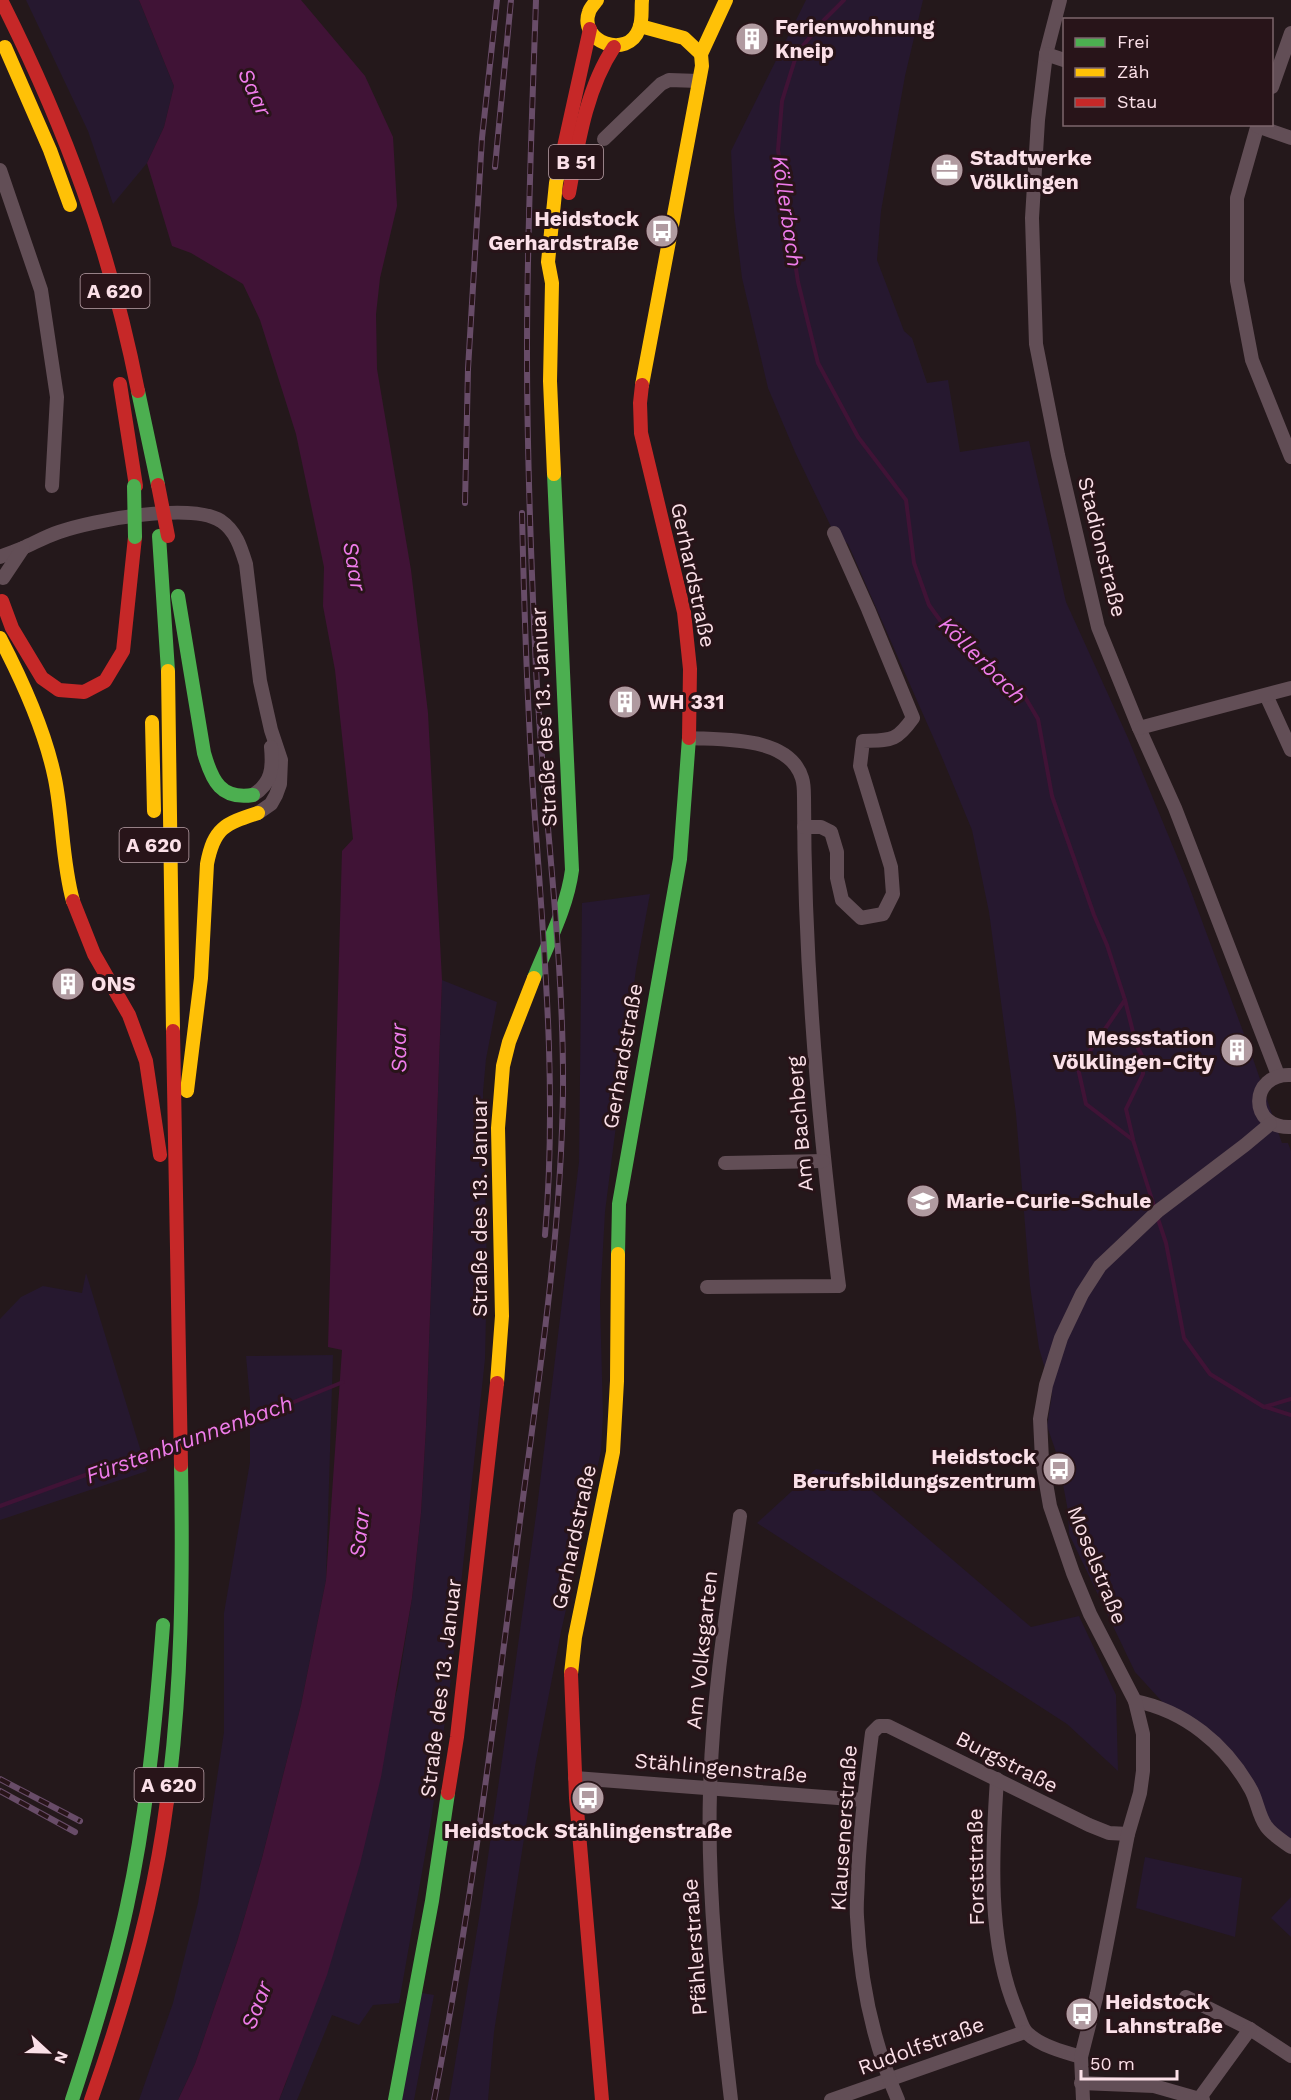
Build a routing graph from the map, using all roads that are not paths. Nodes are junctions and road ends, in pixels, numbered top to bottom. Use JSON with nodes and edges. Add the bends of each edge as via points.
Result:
{"nodes":[{"id":1,"x":1,"y":0,"type":"edge"},
{"id":2,"x":597,"y":0,"type":"edge"},
{"id":3,"x":726,"y":0,"type":"edge"},
{"id":4,"x":1060,"y":0,"type":"edge"},
{"id":5,"x":576,"y":1,"type":"edge"},
{"id":6,"x":636,"y":2,"type":"edge"},
{"id":7,"x":589,"y":25,"type":"junction"},
{"id":8,"x":640,"y":26,"type":"junction"},
{"id":9,"x":1291,"y":33,"type":"edge"},
{"id":10,"x":0,"y":37,"type":"edge"},
{"id":11,"x":614,"y":46,"type":"junction"},
{"id":12,"x":702,"y":54,"type":"junction"},
{"id":13,"x":1046,"y":54,"type":"junction"},
{"id":14,"x":1063,"y":59,"type":"edge"},
{"id":15,"x":699,"y":81,"type":"junction"},
{"id":16,"x":1273,"y":84,"type":"edge"},
{"id":17,"x":1257,"y":126,"type":"edge"},
{"id":18,"x":1260,"y":126,"type":"edge"},
{"id":19,"x":604,"y":138,"type":"dead end"},
{"id":20,"x":1291,"y":138,"type":"edge"},
{"id":21,"x":0,"y":170,"type":"edge"},
{"id":22,"x":75,"y":219,"type":"dead end"},
{"id":23,"x":552,"y":283,"type":"junction"},
{"id":24,"x":117,"y":374,"type":"dead end"},
{"id":25,"x":1291,"y":456,"type":"edge"},
{"id":26,"x":52,"y":486,"type":"dead end"},
{"id":27,"x":834,"y":532,"type":"dead end"},
{"id":28,"x":139,"y":536,"type":"junction"},
{"id":29,"x":164,"y":536,"type":"junction"},
{"id":30,"x":23,"y":548,"type":"junction"},
{"id":31,"x":0,"y":557,"type":"edge"},
{"id":32,"x":2,"y":575,"type":"edge"},
{"id":33,"x":145,"y":578,"type":"dead end"},
{"id":34,"x":1,"y":602,"type":"edge"},
{"id":35,"x":0,"y":638,"type":"edge"},
{"id":36,"x":1291,"y":688,"type":"edge"},
{"id":37,"x":1266,"y":695,"type":"junction"},
{"id":38,"x":152,"y":703,"type":"dead end"},
{"id":39,"x":1139,"y":728,"type":"junction"},
{"id":40,"x":271,"y":730,"type":"junction"},
{"id":41,"x":689,"y":738,"type":"junction"},
{"id":42,"x":1291,"y":750,"type":"edge"},
{"id":43,"x":253,"y":795,"type":"joint"},
{"id":44,"x":258,"y":813,"type":"joint"},
{"id":45,"x":154,"y":821,"type":"dead end"},
{"id":46,"x":804,"y":827,"type":"junction"},
{"id":47,"x":158,"y":1048,"type":"dead end"},
{"id":48,"x":1284,"y":1075,"type":"edge"},
{"id":49,"x":1270,"y":1124,"type":"junction"},
{"id":50,"x":1291,"y":1127,"type":"edge"},
{"id":51,"x":176,"y":1154,"type":"junction"},
{"id":52,"x":823,"y":1161,"type":"junction"},
{"id":53,"x":725,"y":1163,"type":"dead end"},
{"id":54,"x":707,"y":1287,"type":"dead end"},
{"id":55,"x":740,"y":1516,"type":"dead end"},
{"id":56,"x":164,"y":1610,"type":"dead end"},
{"id":57,"x":1135,"y":1701,"type":"junction"},
{"id":58,"x":872,"y":1733,"type":"joint"},
{"id":59,"x":575,"y":1778,"type":"junction"},
{"id":60,"x":997,"y":1779,"type":"junction"},
{"id":61,"x":710,"y":1790,"type":"junction"},
{"id":62,"x":864,"y":1800,"type":"junction"},
{"id":63,"x":1128,"y":1834,"type":"junction"},
{"id":64,"x":1291,"y":1847,"type":"edge"},
{"id":65,"x":1186,"y":1996,"type":"dead end"},
{"id":66,"x":1250,"y":2029,"type":"junction"},
{"id":67,"x":1025,"y":2032,"type":"junction"},
{"id":68,"x":1291,"y":2056,"type":"edge"},
{"id":69,"x":1081,"y":2057,"type":"junction"},
{"id":70,"x":890,"y":2081,"type":"junction"},
{"id":71,"x":1081,"y":2083,"type":"junction"},
{"id":72,"x":1201,"y":2099,"type":"edge"},
{"id":73,"x":72,"y":2100,"type":"edge"},
{"id":74,"x":91,"y":2100,"type":"edge"},
{"id":75,"x":395,"y":2100,"type":"edge"},
{"id":76,"x":602,"y":2100,"type":"edge"},
{"id":77,"x":731,"y":2100,"type":"edge"},
{"id":78,"x":831,"y":2100,"type":"edge"},
{"id":79,"x":898,"y":2100,"type":"edge"},
{"id":80,"x":1083,"y":2100,"type":"edge"}],
"edges":[{"from":1,"to":29,"type":"main road","number":"A 620","via":[[85,193],[123,318]]},
{"from":2,"to":7,"type":"main road","name":"Straße des 13. Januar","via":[[589,10]]},
{"from":3,"to":12,"type":"main road","name":"Gerhardstraße"},
{"from":4,"to":13,"type":"street","name":"Stadionstraße"},
{"from":5,"to":7,"type":"main road"},
{"from":6,"to":8,"type":"main road"},
{"from":7,"to":11,"type":"main road","via":[[601,43]]},
{"from":7,"to":23,"type":"main road","name":"Straße des 13. Januar","via":[[556,183],[548,262]]},
{"from":8,"to":11,"type":"main road","via":[[629,42]]},
{"from":8,"to":12,"type":"main road","via":[[684,38]]},
{"from":9,"to":16,"type":"street"},
{"from":10,"to":22,"type":"main road"},
{"from":11,"to":23,"type":"main road","name":"Straße des 13. Januar","number":"B 51","via":[[592,94]]},
{"from":12,"to":15,"type":"main road","name":"Gerhardstraße"},
{"from":13,"to":14,"type":"street"},
{"from":13,"to":39,"type":"street","name":"Stadionstraße","via":[[1032,218],[1036,344],[1098,627]]},
{"from":15,"to":19,"type":"street","via":[[669,80],[661,84]]},
{"from":15,"to":41,"type":"main road","name":"Gerhardstraße","via":[[640,403],[641,433],[684,612],[690,669]]},
{"from":17,"to":25,"type":"street","via":[[1237,198],[1237,281],[1252,360]]},
{"from":18,"to":20,"type":"street"},
{"from":21,"to":26,"type":"street","via":[[41,290],[57,397]]},
{"from":23,"to":75,"type":"main road","name":"Straße des 13. Januar","via":[[550,381],[572,870],[563,907],[516,1023],[503,1066],[498,1128],[502,1316],[496,1404],[457,1737]]},
{"from":24,"to":28,"type":"main road","bridge":true,"via":[[133,463]]},
{"from":27,"to":46,"type":"street","via":[[914,718],[892,740],[863,741],[860,766],[891,867],[893,894],[883,914],[861,918],[842,900],[831,832],[821,827]]},
{"from":28,"to":33,"type":"main road"},
{"from":28,"to":34,"type":"main road","via":[[123,651],[105,681],[84,692],[59,690],[42,678]]},
{"from":29,"to":43,"type":"main road","via":[[205,760],[225,792],[238,797]]},
{"from":29,"to":51,"type":"main road","number":"A 620"},
{"from":30,"to":31,"type":"street"},
{"from":30,"to":32,"type":"street"},
{"from":30,"to":40,"type":"street","via":[[59,532],[122,518],[186,512],[223,522],[233,533],[246,564],[260,681]]},
{"from":32,"to":34,"type":"street","via":[[6,587]]},
{"from":35,"to":47,"type":"main road","via":[[16,668],[55,779],[72,899],[94,954],[129,1015],[146,1061],[160,1161]]},
{"from":36,"to":37,"type":"street"},
{"from":37,"to":39,"type":"street"},
{"from":37,"to":42,"type":"street"},
{"from":38,"to":45,"type":"main road","number":"A 620"},
{"from":39,"to":48,"type":"street","name":"Stadionstraße"},
{"from":40,"to":43,"type":"street","via":[[271,773]]},
{"from":40,"to":44,"type":"street","via":[[281,760],[280,784],[271,804]]},
{"from":41,"to":46,"type":"street","name":"Am Bachberg","via":[[756,744],[775,749],[794,763],[802,778]]},
{"from":41,"to":59,"type":"main road","name":"Gerhardstraße","via":[[680,859],[618,1204],[613,1452],[575,1637],[571,1679]]},
{"from":44,"to":51,"type":"main road","via":[[222,827],[207,864],[197,1031]]},
{"from":46,"to":52,"type":"street","name":"Am Bachberg","via":[[809,981]]},
{"from":48,"to":49,"type":"street","via":[[1264,1084],[1258,1098],[1261,1112]]},
{"from":49,"to":50,"type":"street"},
{"from":49,"to":57,"type":"street","name":"Moselstraße","via":[[1158,1211],[1100,1266],[1062,1338],[1046,1385],[1040,1419],[1050,1506],[1090,1614]]},
{"from":51,"to":74,"type":"main road","number":"A 620","via":[[182,1460],[178,1693],[173,1759],[152,1898],[125,2000]]},
{"from":52,"to":53,"type":"street"},
{"from":52,"to":54,"type":"street","name":"Am Bachberg","via":[[839,1286]]},
{"from":55,"to":61,"type":"street","name":"Am Volksgarten"},
{"from":56,"to":73,"type":"main road","number":"A 620","via":[[153,1754],[129,1896],[105,1997]]},
{"from":57,"to":63,"type":"street","name":"Moselstraße","via":[[1143,1734],[1143,1771]]},
{"from":57,"to":64,"type":"street","via":[[1189,1721],[1228,1754],[1251,1789],[1266,1828]]},
{"from":58,"to":60,"type":"street","name":"Burgstraße","via":[[879,1726],[888,1726]]},
{"from":58,"to":62,"type":"street","name":"Klausenerstraße"},
{"from":59,"to":61,"type":"street","name":"Stählingenstraße"},
{"from":59,"to":76,"type":"main road","name":"Gerhardstraße"},
{"from":60,"to":63,"type":"street","name":"Burgstraße","via":[[1089,1825],[1109,1833]]},
{"from":60,"to":67,"type":"street","name":"Forststraße","via":[[994,1899],[1010,1997]]},
{"from":61,"to":62,"type":"street","name":"Stählingenstraße"},
{"from":61,"to":77,"type":"street","name":"Pfählerstraße","via":[[716,1968]]},
{"from":62,"to":70,"type":"street","name":"Klausenerstraße","via":[[857,1914],[862,1972]]},
{"from":63,"to":69,"type":"street","name":"Moselstraße"},
{"from":65,"to":66,"type":"street"},
{"from":66,"to":68,"type":"street"},
{"from":66,"to":72,"type":"street"},
{"from":67,"to":69,"type":"street"},
{"from":67,"to":70,"type":"street","name":"Rudolfstraße"},
{"from":69,"to":71,"type":"street","name":"Moselstraße"},
{"from":70,"to":78,"type":"street","name":"Rudolfstraße"},
{"from":70,"to":79,"type":"street","name":"Klausenerstraße"},
{"from":71,"to":72,"type":"street","via":[[1154,2086]]},
{"from":71,"to":80,"type":"street","name":"Moselstraße"}]}
